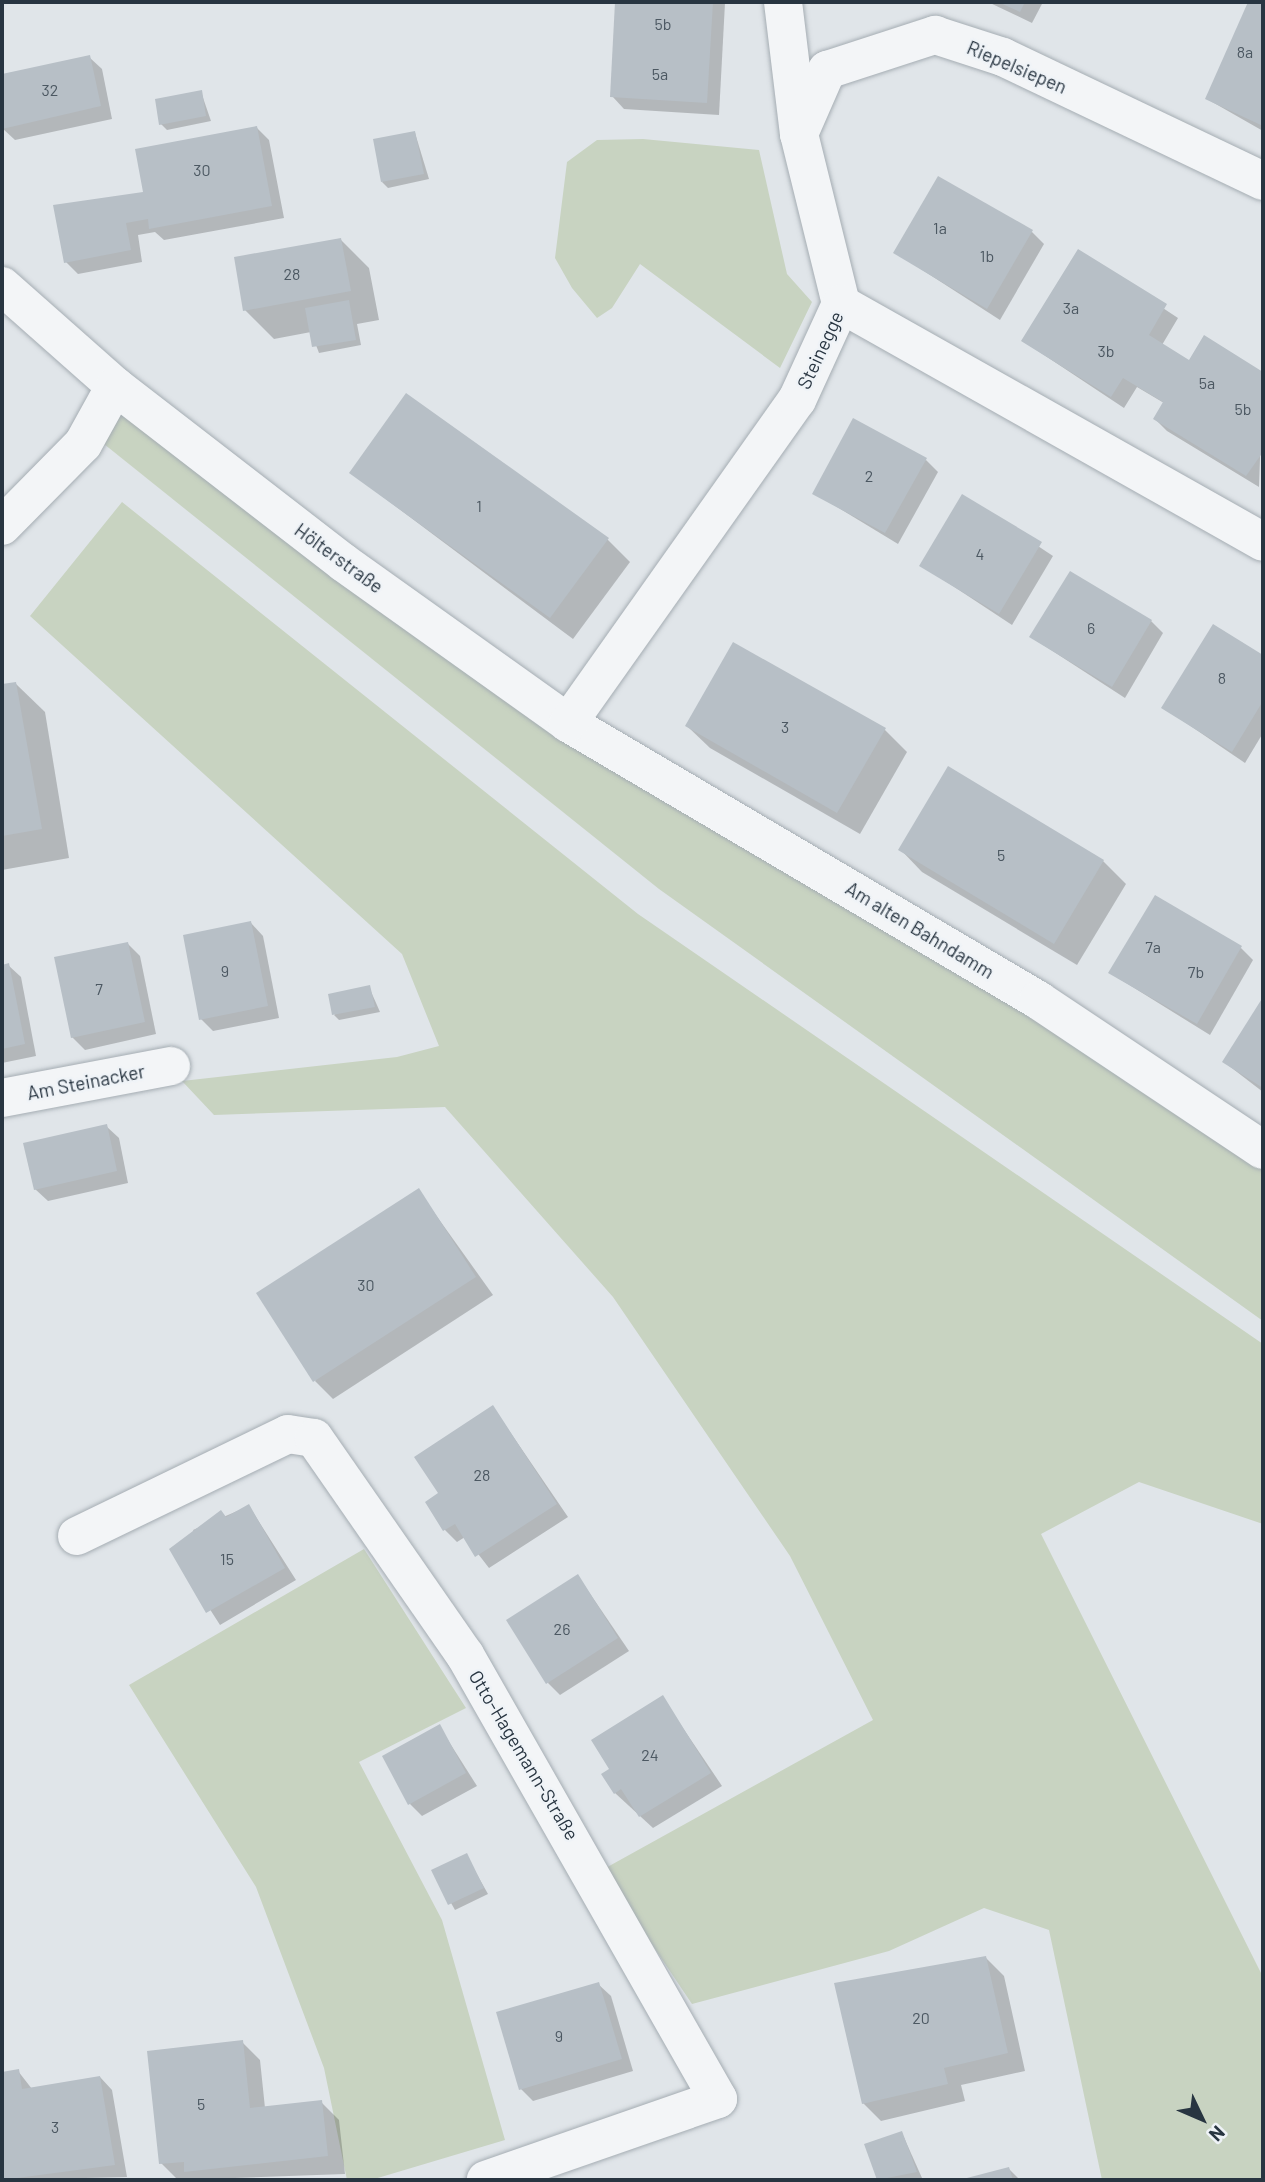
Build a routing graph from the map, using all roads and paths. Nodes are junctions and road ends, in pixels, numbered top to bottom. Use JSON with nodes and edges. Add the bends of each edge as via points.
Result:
{"nodes":[{"id":1,"x":783,"y":2,"type":"edge"},
{"id":2,"x":799,"y":134,"type":"junction"},
{"id":3,"x":1263,"y":181,"type":"edge"},
{"id":4,"x":2,"y":286,"type":"edge"},
{"id":5,"x":842,"y":304,"type":"junction"},
{"id":6,"x":115,"y":386,"type":"junction"},
{"id":7,"x":2,"y":526,"type":"edge"},
{"id":8,"x":1263,"y":542,"type":"edge"},
{"id":9,"x":568,"y":723,"type":"junction"},
{"id":10,"x":171,"y":1066,"type":"dead end"},
{"id":11,"x":2,"y":1098,"type":"edge"},
{"id":12,"x":1263,"y":1150,"type":"edge"},
{"id":13,"x":77,"y":1536,"type":"dead end"},
{"id":14,"x":486,"y":2180,"type":"edge"}],
"edges":[{"from":1,"to":2,"type":"street"},
{"from":2,"to":3,"type":"street","name":"Riepelsiepen","via":[[827,70],[935,35],[1003,57]]},
{"from":2,"to":5,"type":"street"},
{"from":4,"to":6,"type":"street","name":"Hölterstraße"},
{"from":5,"to":8,"type":"street","name":"Steinegge"},
{"from":5,"to":9,"type":"street","name":"Steinegge","via":[[797,400]]},
{"from":6,"to":7,"type":"street","via":[[83,444]]},
{"from":6,"to":9,"type":"street","name":"Hölterstraße","via":[[344,564]]},
{"from":9,"to":12,"type":"street","name":"Am alten Bahndamm","via":[[1026,993]]},
{"from":10,"to":11,"type":"street","name":"Am Steinacker"},
{"from":13,"to":14,"type":"street","name":"Otto-Hagemann-Straße","via":[[288,1434],[314,1438],[465,1655],[718,2099]]}]}
